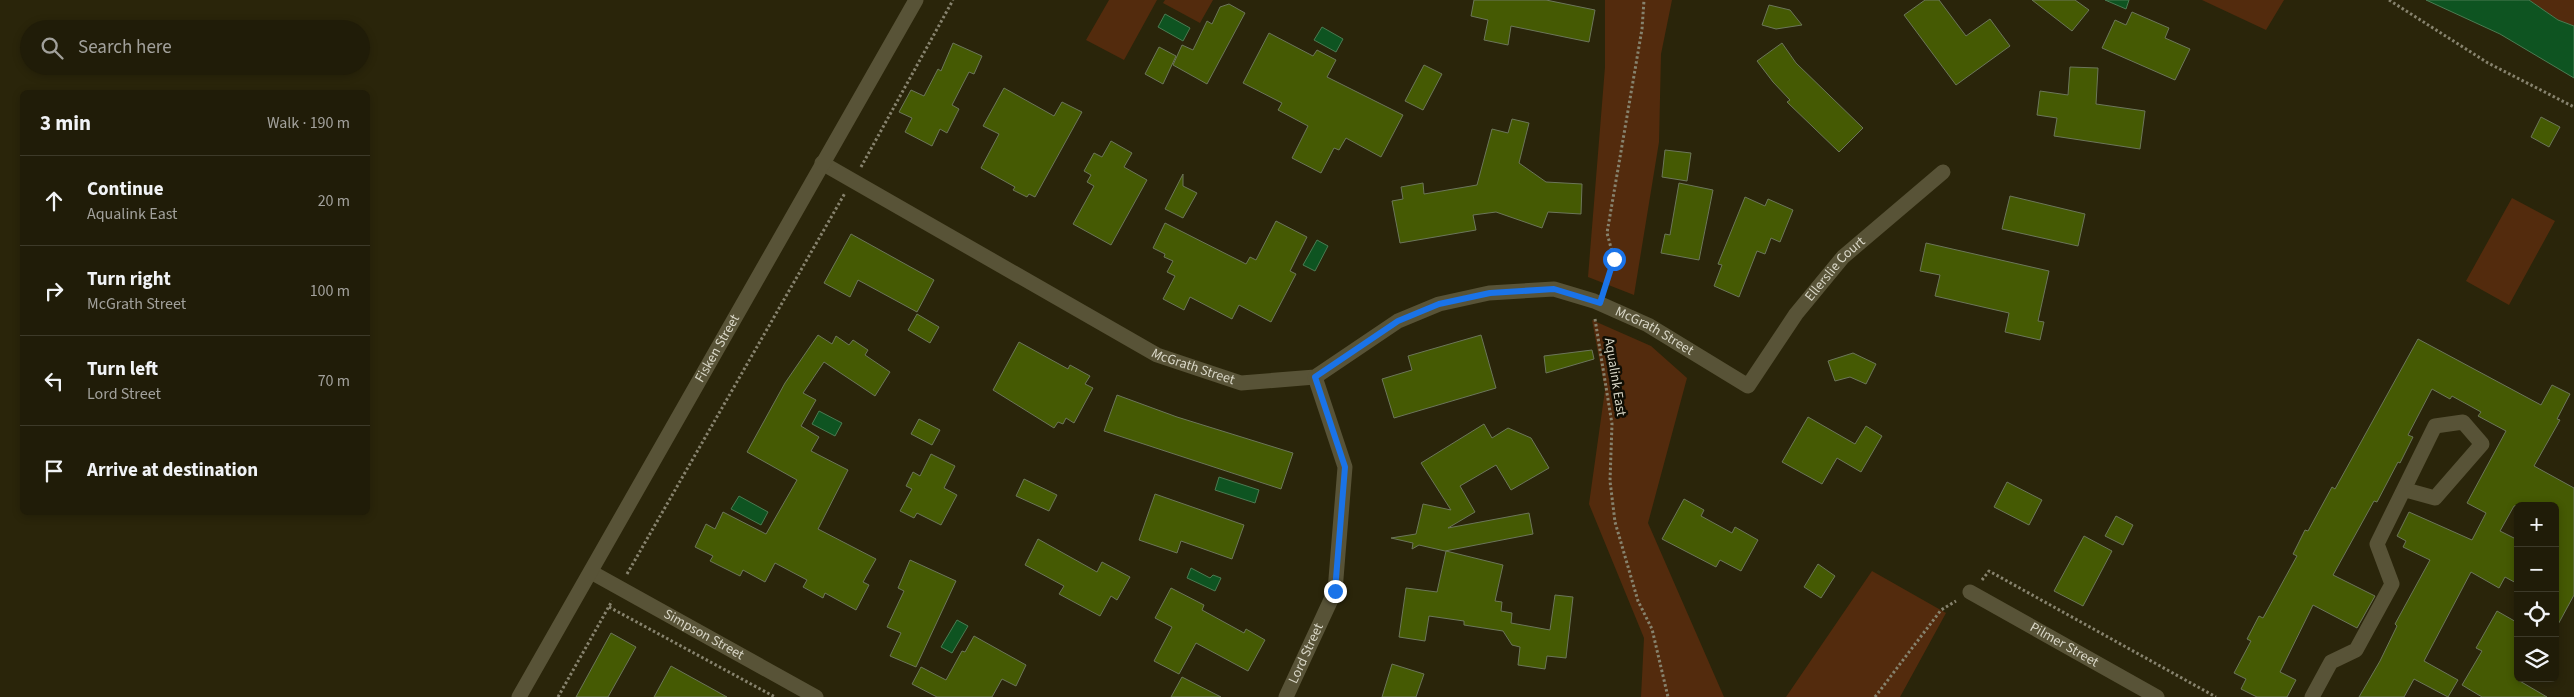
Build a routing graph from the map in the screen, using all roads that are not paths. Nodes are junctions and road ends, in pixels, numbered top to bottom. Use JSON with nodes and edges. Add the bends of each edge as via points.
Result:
{"nodes":[{"id":1,"x":916,"y":0,"type":"edge"},
{"id":2,"x":822,"y":163,"type":"junction"},
{"id":3,"x":1943,"y":172,"type":"dead end"},
{"id":4,"x":1315,"y":377,"type":"junction"},
{"id":5,"x":1748,"y":386,"type":"joint"},
{"id":6,"x":2406,"y":490,"type":"junction"},
{"id":7,"x":590,"y":572,"type":"junction"},
{"id":8,"x":1970,"y":592,"type":"road end"},
{"id":9,"x":519,"y":697,"type":"edge"},
{"id":10,"x":816,"y":697,"type":"edge"},
{"id":11,"x":1286,"y":697,"type":"edge"},
{"id":12,"x":2158,"y":697,"type":"edge"},
{"id":13,"x":2312,"y":697,"type":"edge"}],
"edges":[{"from":1,"to":2,"type":"street","name":"Fisken Street"},
{"from":2,"to":4,"type":"street","name":"McGrath Street","via":[[1157,355],[1241,383]]},
{"from":2,"to":7,"type":"street","name":"Fisken Street"},
{"from":3,"to":5,"type":"street","name":"Ellerslie Court","via":[[1843,257],[1796,314]]},
{"from":4,"to":5,"type":"street","name":"McGrath Street","via":[[1398,321],[1439,304],[1490,293],[1554,289],[1600,303],[1648,325]]},
{"from":4,"to":11,"type":"street","name":"Lord Street","via":[[1345,467],[1335,591]]},
{"from":6,"to":6,"type":"street","via":[[2435,426],[2463,422],[2482,444],[2435,498]]},
{"from":6,"to":13,"type":"street","via":[[2377,544],[2392,584],[2356,650],[2332,662]]},
{"from":7,"to":9,"type":"street","name":"Fisken Street"},
{"from":7,"to":10,"type":"street","name":"Simpson Street"},
{"from":8,"to":12,"type":"street","name":"Pilmer Street"}]}
